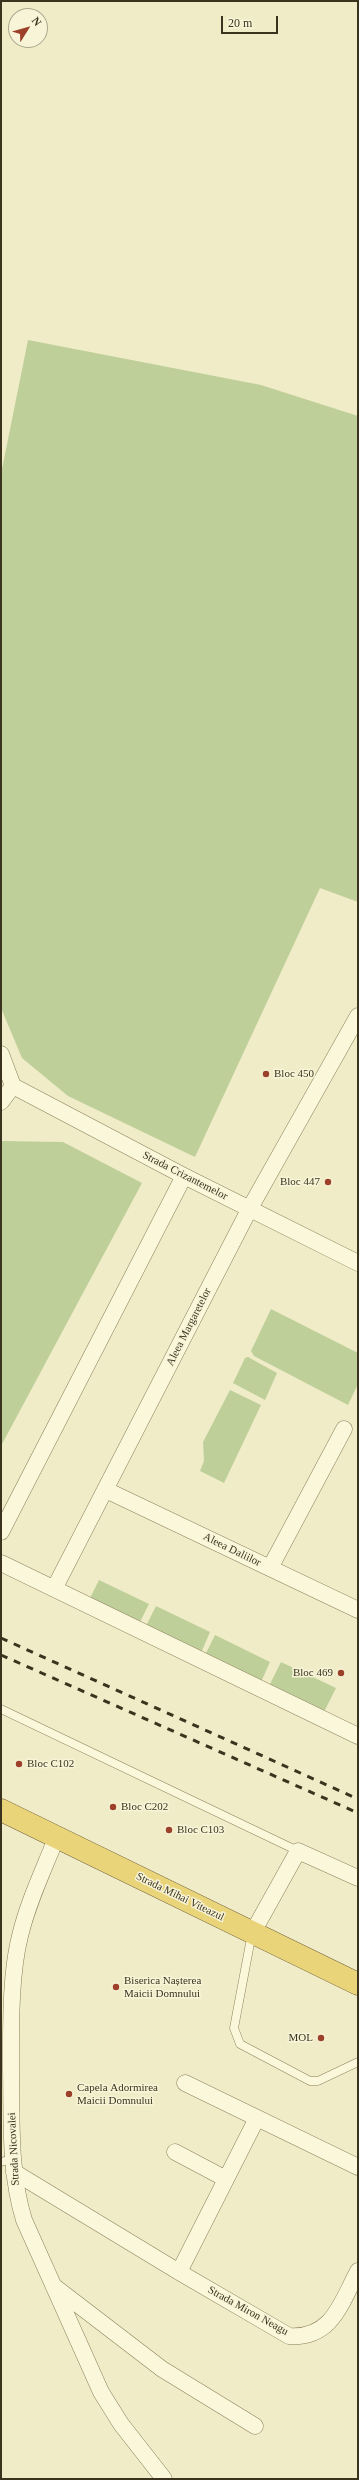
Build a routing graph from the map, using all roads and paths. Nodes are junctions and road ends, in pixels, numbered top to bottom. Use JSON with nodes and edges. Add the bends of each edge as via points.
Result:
{"nodes":[{"id":1,"x":358,"y":1016,"type":"edge"},
{"id":2,"x":1,"y":1054,"type":"edge"},
{"id":3,"x":13,"y":1086,"type":"junction"},
{"id":4,"x":1,"y":1102,"type":"edge"},
{"id":5,"x":184,"y":1176,"type":"junction"},
{"id":6,"x":250,"y":1208,"type":"junction"},
{"id":7,"x":358,"y":1263,"type":"edge"},
{"id":8,"x":344,"y":1429,"type":"dead end"},
{"id":9,"x":106,"y":1490,"type":"junction"},
{"id":10,"x":1,"y":1532,"type":"edge"},
{"id":11,"x":1,"y":1563,"type":"edge"},
{"id":12,"x":270,"y":1568,"type":"junction"},
{"id":13,"x":54,"y":1589,"type":"junction"},
{"id":14,"x":358,"y":1610,"type":"edge"},
{"id":15,"x":1,"y":1709,"type":"edge"},
{"id":16,"x":358,"y":1736,"type":"edge"},
{"id":17,"x":1,"y":1810,"type":"edge"},
{"id":18,"x":57,"y":1836,"type":"junction"},
{"id":19,"x":298,"y":1851,"type":"junction"},
{"id":20,"x":358,"y":1878,"type":"edge"},
{"id":21,"x":253,"y":1932,"type":"junction"},
{"id":22,"x":358,"y":1984,"type":"edge"},
{"id":23,"x":358,"y":2062,"type":"edge"},
{"id":24,"x":185,"y":2083,"type":"dead end"},
{"id":25,"x":257,"y":2118,"type":"junction"},
{"id":26,"x":175,"y":2152,"type":"dead end"},
{"id":27,"x":9,"y":2164,"type":"edge"},
{"id":28,"x":358,"y":2167,"type":"edge"},
{"id":29,"x":226,"y":2179,"type":"junction"},
{"id":30,"x":358,"y":2271,"type":"edge"},
{"id":31,"x":179,"y":2272,"type":"junction"},
{"id":32,"x":53,"y":2286,"type":"junction"},
{"id":33,"x":255,"y":2426,"type":"dead end"},
{"id":34,"x":164,"y":2479,"type":"edge"}],
"edges":[{"from":1,"to":6,"type":"street","name":"Aleea Margaretelor"},
{"from":2,"to":3,"type":"street"},
{"from":3,"to":4,"type":"street"},
{"from":3,"to":5,"type":"street","name":"Strada Crizantemelor"},
{"from":5,"to":6,"type":"street","name":"Strada Crizantemelor"},
{"from":5,"to":10,"type":"street"},
{"from":6,"to":7,"type":"street","name":"Strada Crizantemelor"},
{"from":6,"to":9,"type":"street","name":"Aleea Margaretelor"},
{"from":8,"to":12,"type":"street"},
{"from":9,"to":12,"type":"street","name":"Aleea Daliilor"},
{"from":9,"to":13,"type":"street","name":"Aleea Margaretelor"},
{"from":11,"to":13,"type":"street"},
{"from":12,"to":14,"type":"street","name":"Aleea Daliilor"},
{"from":13,"to":16,"type":"street"},
{"from":15,"to":19,"type":"lane"},
{"from":17,"to":18,"type":"highway","name":"Strada Mihai Viteazul"},
{"from":18,"to":21,"type":"highway","name":"Strada Mihai Viteazul"},
{"from":18,"to":27,"type":"street","name":"Strada Nicovalei","via":[[19,1937],[12,2003]]},
{"from":19,"to":20,"type":"street"},
{"from":19,"to":21,"type":"street"},
{"from":21,"to":22,"type":"highway","name":"Strada Mihai Viteazul"},
{"from":21,"to":23,"type":"lane","via":[[234,2028],[240,2044],[310,2081],[318,2081]]},
{"from":24,"to":25,"type":"street"},
{"from":25,"to":28,"type":"street"},
{"from":25,"to":29,"type":"street"},
{"from":26,"to":29,"type":"street"},
{"from":27,"to":31,"type":"street","name":"Strada Miron Neagu"},
{"from":27,"to":32,"type":"street","name":"Strada Nicovalei","via":[[24,2220]]},
{"from":29,"to":31,"type":"street"},
{"from":30,"to":31,"type":"street","name":"Strada Miron Neagu","via":[[326,2326],[315,2334],[302,2337],[289,2336]]},
{"from":32,"to":33,"type":"street","via":[[162,2369]]},
{"from":32,"to":34,"type":"street","name":"Strada Nicovalei","via":[[101,2392],[121,2424]]}]}
